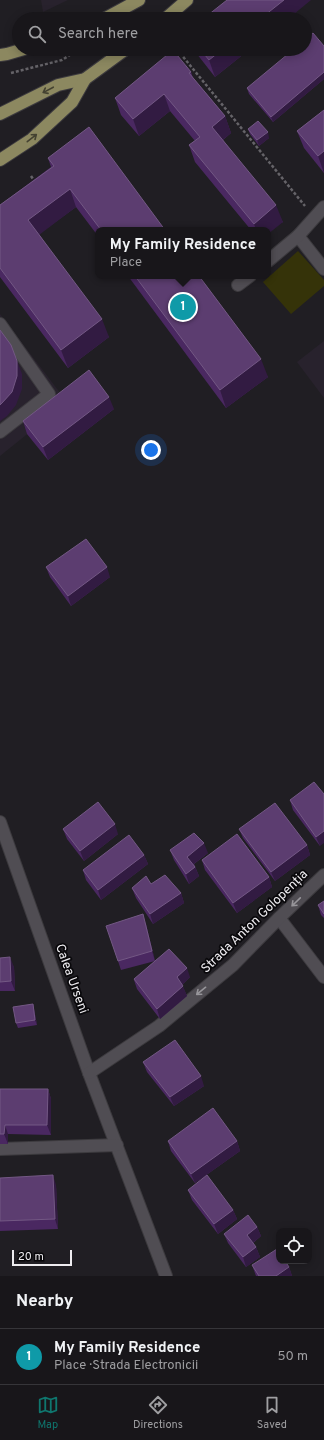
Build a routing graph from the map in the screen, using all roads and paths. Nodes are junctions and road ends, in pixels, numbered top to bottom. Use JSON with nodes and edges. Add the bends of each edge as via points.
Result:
{"nodes":[{"id":1,"x":139,"y":0,"type":"edge"},
{"id":2,"x":187,"y":0,"type":"edge"},
{"id":3,"x":117,"y":12,"type":"edge"},
{"id":4,"x":173,"y":12,"type":"edge"},
{"id":5,"x":12,"y":53,"type":"edge"},
{"id":6,"x":0,"y":55,"type":"edge"},
{"id":7,"x":69,"y":56,"type":"edge"},
{"id":8,"x":116,"y":56,"type":"edge"},
{"id":9,"x":182,"y":56,"type":"edge"},
{"id":10,"x":11,"y":73,"type":"dead end"},
{"id":11,"x":85,"y":79,"type":"junction"},
{"id":12,"x":0,"y":114,"type":"edge"},
{"id":13,"x":0,"y":160,"type":"edge"},
{"id":14,"x":31,"y":176,"type":"dead end"},
{"id":15,"x":38,"y":187,"type":"edge"},
{"id":16,"x":324,"y":207,"type":"edge"},
{"id":17,"x":315,"y":217,"type":"junction"},
{"id":18,"x":298,"y":236,"type":"junction"},
{"id":19,"x":271,"y":258,"type":"edge"},
{"id":20,"x":324,"y":269,"type":"edge"},
{"id":21,"x":246,"y":279,"type":"edge"},
{"id":22,"x":238,"y":285,"type":"dead end"},
{"id":23,"x":0,"y":324,"type":"edge"},
{"id":24,"x":0,"y":432,"type":"edge"},
{"id":25,"x":0,"y":822,"type":"edge"},
{"id":26,"x":324,"y":875,"type":"edge"},
{"id":27,"x":279,"y":918,"type":"junction"},
{"id":28,"x":324,"y":977,"type":"edge"},
{"id":29,"x":89,"y":1073,"type":"junction"},
{"id":30,"x":116,"y":1145,"type":"junction"},
{"id":31,"x":0,"y":1149,"type":"edge"},
{"id":32,"x":166,"y":1276,"type":"edge"}],
"edges":[{"from":1,"to":3,"type":"main road"},
{"from":2,"to":4,"type":"main road"},
{"from":5,"to":6,"type":"main road"},
{"from":7,"to":10,"type":"path"},
{"from":8,"to":11,"type":"main road"},
{"from":9,"to":17,"type":"path"},
{"from":11,"to":12,"type":"main road","one_way":true,"via":[[58,84]]},
{"from":13,"to":11,"type":"main road","one_way":true,"via":[[32,139],[72,102]]},
{"from":14,"to":15,"type":"path"},
{"from":16,"to":17,"type":"street"},
{"from":17,"to":18,"type":"street"},
{"from":18,"to":19,"type":"street"},
{"from":18,"to":20,"type":"street"},
{"from":21,"to":22,"type":"street"},
{"from":23,"to":24,"type":"street","via":[[49,394]]},
{"from":25,"to":29,"type":"street","name":"Calea Urseni"},
{"from":26,"to":27,"type":"street","name":"Strada Anton Golopenția","one_way":true},
{"from":27,"to":28,"type":"street"},
{"from":27,"to":29,"type":"street","name":"Strada Anton Golopenția","one_way":true,"via":[[233,965],[159,1026]]},
{"from":29,"to":30,"type":"street","name":"Calea Urseni"},
{"from":30,"to":31,"type":"street"},
{"from":30,"to":32,"type":"street","name":"Calea Urseni"}]}
